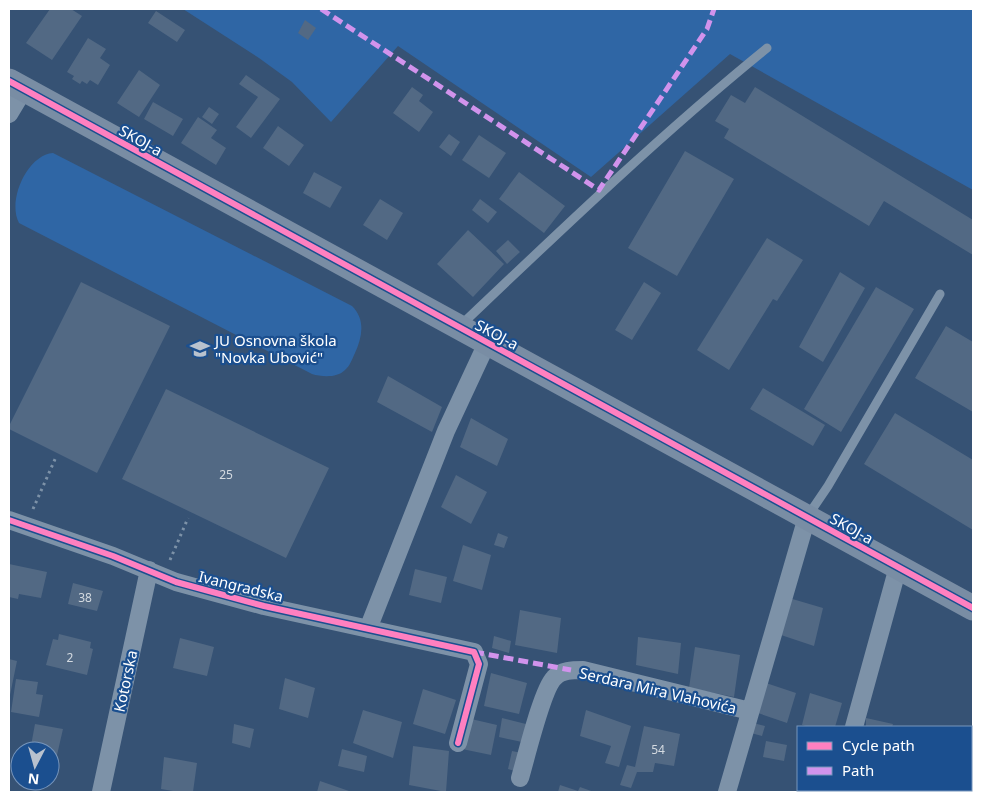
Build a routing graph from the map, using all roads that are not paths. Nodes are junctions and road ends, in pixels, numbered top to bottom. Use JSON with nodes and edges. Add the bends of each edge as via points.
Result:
{"nodes":[{"id":1,"x":767,"y":48,"type":"dead end"},
{"id":2,"x":16,"y":85,"type":"edge"},
{"id":3,"x":9,"y":114,"type":"edge"},
{"id":4,"x":940,"y":294,"type":"dead end"},
{"id":5,"x":458,"y":328,"type":"junction"},
{"id":6,"x":487,"y":343,"type":"junction"},
{"id":7,"x":807,"y":517,"type":"junction"},
{"id":8,"x":9,"y":520,"type":"edge"},
{"id":9,"x":898,"y":567,"type":"junction"},
{"id":10,"x":155,"y":573,"type":"junction"},
{"id":11,"x":973,"y":608,"type":"edge"},
{"id":12,"x":368,"y":629,"type":"junction"},
{"id":13,"x":750,"y":711,"type":"junction"},
{"id":14,"x":854,"y":726,"type":"edge"},
{"id":15,"x":458,"y":743,"type":"dead end"},
{"id":16,"x":520,"y":778,"type":"dead end"},
{"id":17,"x":101,"y":792,"type":"edge"},
{"id":18,"x":727,"y":792,"type":"edge"}],
"edges":[{"from":1,"to":5,"type":"lane","via":[[711,94],[552,238]]},
{"from":2,"to":3,"type":"street"},
{"from":2,"to":5,"type":"main road","name":"SKOJ-a"},
{"from":4,"to":7,"type":"lane"},
{"from":5,"to":6,"type":"main road","name":"SKOJ-a"},
{"from":6,"to":7,"type":"main road","name":"SKOJ-a"},
{"from":6,"to":12,"type":"street","via":[[446,431]]},
{"from":7,"to":9,"type":"main road","name":"SKOJ-a"},
{"from":7,"to":13,"type":"street","name":"Serdara Mira Vlahovića"},
{"from":8,"to":10,"type":"street","name":"Ivangradska"},
{"from":9,"to":11,"type":"main road","name":"SKOJ-a"},
{"from":9,"to":14,"type":"street"},
{"from":10,"to":12,"type":"street","name":"Ivangradska","via":[[176,582],[264,606]]},
{"from":10,"to":17,"type":"street","name":"Kotorska"},
{"from":12,"to":15,"type":"street","name":"Ivangradska","via":[[474,652],[478,664]]},
{"from":13,"to":16,"type":"street","name":"Serdara Mira Vlahovića","via":[[572,670],[552,679]]},
{"from":13,"to":18,"type":"street","name":"Serdara Mira Vlahovića"}]}
